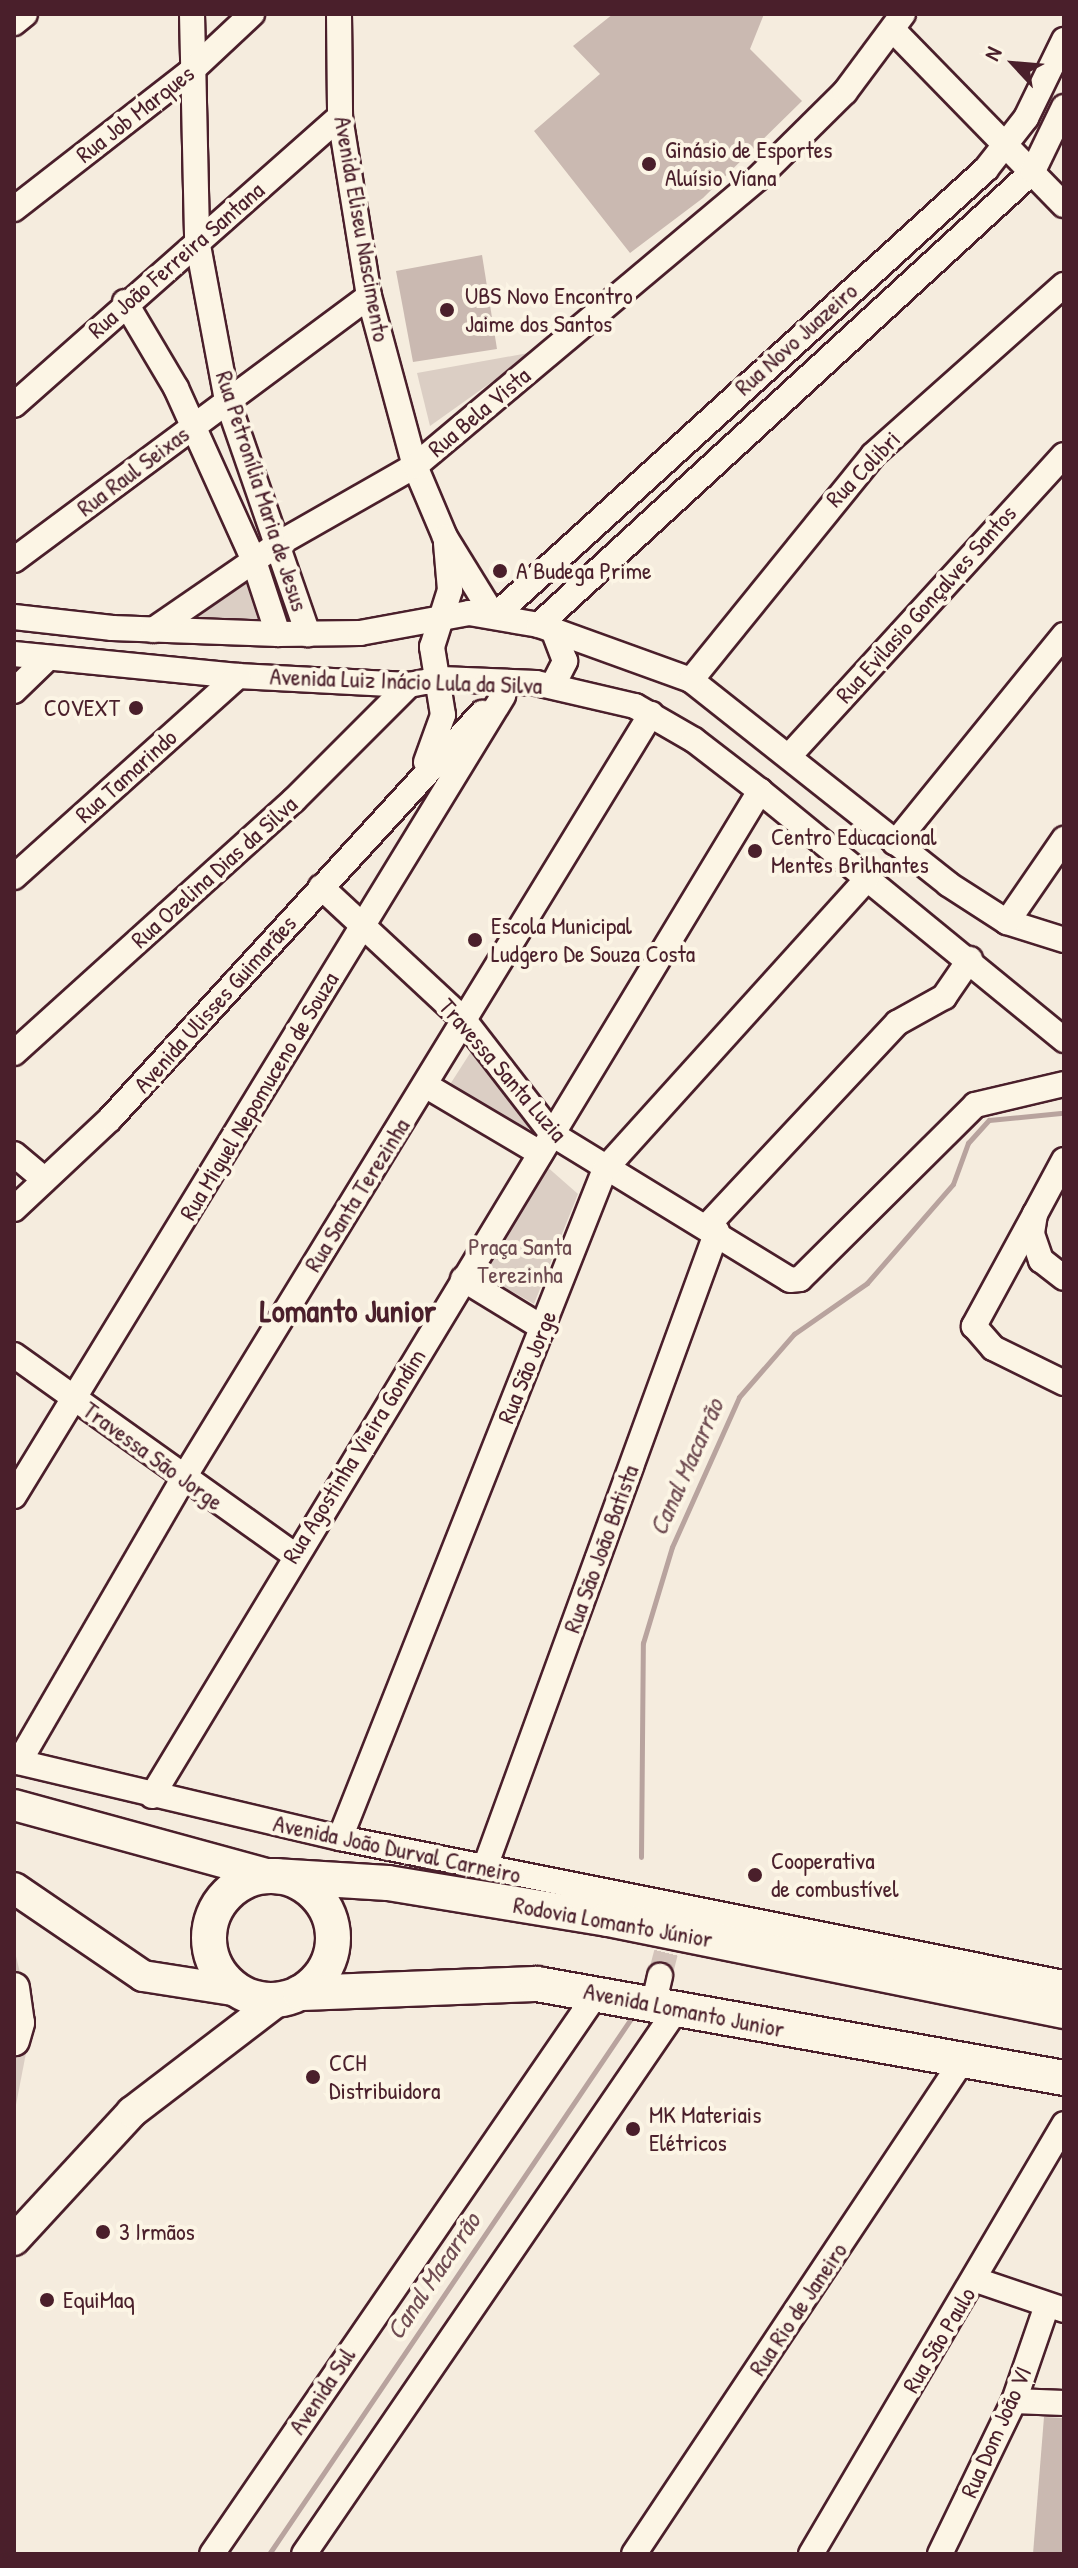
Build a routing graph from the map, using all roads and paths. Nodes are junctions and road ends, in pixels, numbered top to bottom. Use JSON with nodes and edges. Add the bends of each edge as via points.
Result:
{"nodes":[{"id":1,"x":25,"y":14,"type":"edge"},
{"id":2,"x":192,"y":14,"type":"edge"},
{"id":3,"x":252,"y":14,"type":"edge"},
{"id":4,"x":339,"y":14,"type":"edge"},
{"id":5,"x":898,"y":22,"type":"edge"},
{"id":6,"x":14,"y":23,"type":"edge"},
{"id":7,"x":1064,"y":40,"type":"edge"},
{"id":8,"x":190,"y":72,"type":"junction"},
{"id":9,"x":1064,"y":107,"type":"edge"},
{"id":10,"x":340,"y":117,"type":"junction"},
{"id":11,"x":1009,"y":145,"type":"junction"},
{"id":12,"x":1033,"y":171,"type":"junction"},
{"id":13,"x":1064,"y":205,"type":"edge"},
{"id":14,"x":14,"y":209,"type":"edge"},
{"id":15,"x":197,"y":240,"type":"junction"},
{"id":16,"x":1064,"y":285,"type":"edge"},
{"id":17,"x":369,"y":296,"type":"junction"},
{"id":18,"x":125,"y":302,"type":"junction"},
{"id":19,"x":227,"y":400,"type":"junction"},
{"id":20,"x":14,"y":405,"type":"edge"},
{"id":21,"x":193,"y":426,"type":"junction"},
{"id":22,"x":1064,"y":455,"type":"edge"},
{"id":23,"x":415,"y":466,"type":"junction"},
{"id":24,"x":445,"y":537,"type":"junction"},
{"id":25,"x":278,"y":544,"type":"junction"},
{"id":26,"x":14,"y":560,"type":"edge"},
{"id":27,"x":254,"y":561,"type":"junction"},
{"id":28,"x":495,"y":613,"type":"junction"},
{"id":29,"x":14,"y":617,"type":"edge"},
{"id":30,"x":445,"y":617,"type":"junction"},
{"id":31,"x":547,"y":628,"type":"junction"},
{"id":32,"x":153,"y":630,"type":"junction"},
{"id":33,"x":278,"y":634,"type":"junction"},
{"id":34,"x":308,"y":634,"type":"junction"},
{"id":35,"x":1064,"y":635,"type":"edge"},
{"id":36,"x":14,"y":654,"type":"edge"},
{"id":37,"x":46,"y":660,"type":"junction"},
{"id":38,"x":238,"y":676,"type":"junction"},
{"id":39,"x":441,"y":679,"type":"junction"},
{"id":40,"x":691,"y":680,"type":"junction"},
{"id":41,"x":544,"y":684,"type":"junction"},
{"id":42,"x":409,"y":685,"type":"junction"},
{"id":43,"x":14,"y":691,"type":"edge"},
{"id":44,"x":503,"y":696,"type":"junction"},
{"id":45,"x":651,"y":714,"type":"junction"},
{"id":46,"x":790,"y":755,"type":"junction"},
{"id":47,"x":407,"y":791,"type":"junction"},
{"id":48,"x":760,"y":791,"type":"junction"},
{"id":49,"x":1064,"y":839,"type":"edge"},
{"id":50,"x":895,"y":843,"type":"junction"},
{"id":51,"x":14,"y":877,"type":"edge"},
{"id":52,"x":866,"y":880,"type":"junction"},
{"id":53,"x":321,"y":887,"type":"junction"},
{"id":54,"x":1007,"y":922,"type":"junction"},
{"id":55,"x":363,"y":925,"type":"junction"},
{"id":56,"x":1064,"y":940,"type":"edge"},
{"id":57,"x":970,"y":959,"type":"junction"},
{"id":58,"x":464,"y":1020,"type":"junction"},
{"id":59,"x":1064,"y":1040,"type":"edge"},
{"id":60,"x":14,"y":1053,"type":"edge"},
{"id":61,"x":1064,"y":1084,"type":"edge"},
{"id":62,"x":425,"y":1085,"type":"junction"},
{"id":63,"x":546,"y":1143,"type":"junction"},
{"id":64,"x":14,"y":1154,"type":"edge"},
{"id":65,"x":1064,"y":1160,"type":"edge"},
{"id":66,"x":605,"y":1169,"type":"junction"},
{"id":67,"x":45,"y":1180,"type":"junction"},
{"id":68,"x":14,"y":1209,"type":"edge"},
{"id":69,"x":1035,"y":1214,"type":"junction"},
{"id":70,"x":713,"y":1228,"type":"junction"},
{"id":71,"x":1064,"y":1278,"type":"edge"},
{"id":72,"x":463,"y":1279,"type":"junction"},
{"id":73,"x":543,"y":1328,"type":"junction"},
{"id":74,"x":14,"y":1355,"type":"edge"},
{"id":75,"x":1064,"y":1383,"type":"edge"},
{"id":76,"x":74,"y":1399,"type":"junction"},
{"id":77,"x":183,"y":1479,"type":"junction"},
{"id":78,"x":14,"y":1496,"type":"edge"},
{"id":79,"x":293,"y":1554,"type":"junction"},
{"id":80,"x":17,"y":1762,"type":"edge"},
{"id":81,"x":152,"y":1796,"type":"junction"},
{"id":82,"x":14,"y":1805,"type":"edge"},
{"id":83,"x":340,"y":1838,"type":"junction"},
{"id":84,"x":485,"y":1867,"type":"junction"},
{"id":85,"x":274,"y":1876,"type":"junction"},
{"id":86,"x":14,"y":1888,"type":"edge"},
{"id":87,"x":1064,"y":1983,"type":"edge"},
{"id":88,"x":14,"y":1988,"type":"edge"},
{"id":89,"x":239,"y":1991,"type":"junction"},
{"id":90,"x":597,"y":1993,"type":"junction"},
{"id":91,"x":664,"y":1995,"type":"junction"},
{"id":92,"x":290,"y":1996,"type":"junction"},
{"id":93,"x":1064,"y":2011,"type":"edge"},
{"id":94,"x":14,"y":2040,"type":"edge"},
{"id":95,"x":960,"y":2064,"type":"junction"},
{"id":96,"x":1064,"y":2078,"type":"edge"},
{"id":97,"x":1064,"y":2124,"type":"edge"},
{"id":98,"x":14,"y":2240,"type":"edge"},
{"id":99,"x":976,"y":2280,"type":"junction"},
{"id":100,"x":1055,"y":2309,"type":"edge"},
{"id":101,"x":1014,"y":2401,"type":"junction"},
{"id":102,"x":1064,"y":2403,"type":"edge"},
{"id":103,"x":212,"y":2554,"type":"edge"},
{"id":104,"x":304,"y":2554,"type":"edge"},
{"id":105,"x":634,"y":2554,"type":"edge"},
{"id":106,"x":811,"y":2554,"type":"edge"},
{"id":107,"x":940,"y":2554,"type":"edge"}],
"edges":[{"from":1,"to":6,"type":"street"},
{"from":2,"to":8,"type":"street","name":"Rua Petronília Maria de Jesus"},
{"from":3,"to":8,"type":"street","name":"Rua Job Marques"},
{"from":4,"to":10,"type":"street","name":"Avenida Eliseu Nascimento"},
{"from":5,"to":11,"type":"street"},
{"from":5,"to":23,"type":"street","name":"Rua Bela Vista","via":[[845,92],[758,178]]},
{"from":7,"to":11,"type":"street","name":"Rua Novo Juazeiro"},
{"from":8,"to":14,"type":"street","name":"Rua Job Marques"},
{"from":8,"to":15,"type":"street","name":"Rua Petronília Maria de Jesus"},
{"from":9,"to":12,"type":"street","name":"Rua Novo Juazeiro"},
{"from":10,"to":15,"type":"street","name":"Rua João Ferreira Santana"},
{"from":10,"to":17,"type":"street","name":"Avenida Eliseu Nascimento"},
{"from":11,"to":12,"type":"street"},
{"from":11,"to":28,"type":"street","name":"Rua Novo Juazeiro"},
{"from":12,"to":13,"type":"street"},
{"from":12,"to":31,"type":"street","name":"Rua Novo Juazeiro"},
{"from":15,"to":18,"type":"street","name":"Rua João Ferreira Santana"},
{"from":15,"to":19,"type":"street","name":"Rua Petronília Maria de Jesus"},
{"from":16,"to":40,"type":"street","name":"Rua Colibri","via":[[873,455]]},
{"from":17,"to":19,"type":"street","name":"Rua Raul Seixas"},
{"from":17,"to":23,"type":"street","name":"Avenida Eliseu Nascimento"},
{"from":18,"to":20,"type":"street","name":"Rua João Ferreira Santana"},
{"from":18,"to":21,"type":"street","name":"Rua Petronília Maria de Jesus"},
{"from":19,"to":21,"type":"street","name":"Rua Raul Seixas"},
{"from":19,"to":25,"type":"street","name":"Rua Petronília Maria de Jesus"},
{"from":21,"to":26,"type":"street","name":"Rua Raul Seixas"},
{"from":21,"to":27,"type":"street","name":"Rua Petronília Maria de Jesus"},
{"from":22,"to":46,"type":"street","name":"Rua Evilasio Gonçalves Santos"},
{"from":23,"to":24,"type":"street","name":"Avenida Eliseu Nascimento"},
{"from":23,"to":25,"type":"street","name":"Rua Bela Vista"},
{"from":24,"to":28,"type":"street","name":"Avenida Eliseu Nascimento"},
{"from":24,"to":30,"type":"street","via":[[450,590]]},
{"from":25,"to":27,"type":"street","name":"Rua Bela Vista"},
{"from":25,"to":34,"type":"street","name":"Rua Petronília Maria de Jesus"},
{"from":27,"to":32,"type":"street","name":"Rua Bela Vista"},
{"from":27,"to":33,"type":"street","name":"Rua Petronília Maria de Jesus"},
{"from":28,"to":30,"type":"street","name":"Avenida Luiz Inácio Lula da Silva"},
{"from":28,"to":31,"type":"street","name":"Avenida Luiz Inácio Lula da Silva"},
{"from":29,"to":32,"type":"street","name":"Avenida Luiz Inácio Lula da Silva"},
{"from":30,"to":34,"type":"street","name":"Avenida Luiz Inácio Lula da Silva","via":[[360,633]]},
{"from":30,"to":39,"type":"street","via":[[432,647]]},
{"from":31,"to":40,"type":"street","name":"Avenida Luiz Inácio Lula da Silva"},
{"from":31,"to":41,"type":"street","via":[[565,661]]},
{"from":32,"to":33,"type":"street","name":"Avenida Luiz Inácio Lula da Silva"},
{"from":33,"to":34,"type":"street","name":"Avenida Luiz Inácio Lula da Silva"},
{"from":35,"to":50,"type":"street"},
{"from":36,"to":37,"type":"street","name":"Avenida Luiz Inácio Lula da Silva"},
{"from":37,"to":38,"type":"street","name":"Avenida Luiz Inácio Lula da Silva"},
{"from":37,"to":43,"type":"street"},
{"from":38,"to":42,"type":"street","name":"Avenida Luiz Inácio Lula da Silva"},
{"from":38,"to":51,"type":"street","name":"Rua Tamarindo"},
{"from":39,"to":41,"type":"street","name":"Avenida Luiz Inácio Lula da Silva"},
{"from":39,"to":42,"type":"street","name":"Avenida Luiz Inácio Lula da Silva"},
{"from":39,"to":47,"type":"street","via":[[440,732]]},
{"from":40,"to":46,"type":"street","name":"Avenida Luiz Inácio Lula da Silva"},
{"from":41,"to":44,"type":"street"},
{"from":41,"to":45,"type":"street","name":"Avenida Luiz Inácio Lula da Silva"},
{"from":42,"to":60,"type":"street","name":"Rua Ozelina Dias da Silva","via":[[294,800]]},
{"from":44,"to":47,"type":"street"},
{"from":44,"to":55,"type":"street","name":"Rua Miguel Nepomuceno de Souza"},
{"from":45,"to":48,"type":"street","name":"Avenida Luiz Inácio Lula da Silva"},
{"from":45,"to":58,"type":"street","name":"Rua Santa Terezinha"},
{"from":46,"to":50,"type":"street","name":"Avenida Luiz Inácio Lula da Silva"},
{"from":47,"to":53,"type":"street","name":"Avenida Ulisses Guimarães"},
{"from":48,"to":52,"type":"street","name":"Avenida Luiz Inácio Lula da Silva"},
{"from":48,"to":63,"type":"street","name":"Rua Agostinha Vieira Gondim"},
{"from":49,"to":54,"type":"street"},
{"from":50,"to":54,"type":"street","name":"Avenida Luiz Inácio Lula da Silva"},
{"from":52,"to":57,"type":"street","name":"Avenida Luiz Inácio Lula da Silva"},
{"from":52,"to":66,"type":"street","name":"Rua São Jorge"},
{"from":53,"to":55,"type":"street","name":"Travessa Santa Luzia"},
{"from":53,"to":67,"type":"street","name":"Avenida Ulisses Guimarães","via":[[106,1123]]},
{"from":54,"to":56,"type":"street","name":"Avenida Luiz Inácio Lula da Silva"},
{"from":55,"to":58,"type":"street","name":"Travessa Santa Luzia"},
{"from":55,"to":76,"type":"street","name":"Rua Miguel Nepomuceno de Souza"},
{"from":57,"to":59,"type":"street","name":"Avenida Luiz Inácio Lula da Silva"},
{"from":57,"to":70,"type":"street","name":"Rua São João Batista","via":[[944,997],[887,1033]]},
{"from":58,"to":62,"type":"street","name":"Rua Santa Terezinha"},
{"from":58,"to":63,"type":"street","name":"Travessa Santa Luzia"},
{"from":61,"to":70,"type":"street","name":"Travessa Santa Luzia","via":[[975,1105],[800,1279],[785,1277]]},
{"from":62,"to":63,"type":"street"},
{"from":62,"to":77,"type":"street","name":"Rua Santa Terezinha"},
{"from":63,"to":66,"type":"street","name":"Travessa Santa Luzia"},
{"from":63,"to":72,"type":"street","name":"Rua Agostinha Vieira Gondim"},
{"from":64,"to":67,"type":"street"},
{"from":65,"to":69,"type":"street"},
{"from":66,"to":70,"type":"street","name":"Travessa Santa Luzia"},
{"from":66,"to":73,"type":"street","name":"Rua São Jorge"},
{"from":67,"to":68,"type":"street","name":"Avenida Ulisses Guimarães"},
{"from":69,"to":71,"type":"street","via":[[1037,1251]]},
{"from":69,"to":75,"type":"street","via":[[974,1326],[993,1348]]},
{"from":70,"to":84,"type":"street","name":"Rua São João Batista"},
{"from":72,"to":73,"type":"street"},
{"from":72,"to":79,"type":"street","name":"Rua Agostinha Vieira Gondim"},
{"from":73,"to":83,"type":"street","name":"Rua São Jorge"},
{"from":74,"to":76,"type":"street","name":"Travessa São Jorge"},
{"from":76,"to":77,"type":"street","name":"Travessa São Jorge"},
{"from":76,"to":78,"type":"street","name":"Rua Miguel Nepomuceno de Souza"},
{"from":77,"to":79,"type":"street","name":"Travessa São Jorge"},
{"from":77,"to":80,"type":"street","name":"Rua Santa Terezinha"},
{"from":79,"to":81,"type":"street","name":"Rua Agostinha Vieira Gondim"},
{"from":80,"to":81,"type":"street","name":"Avenida João Durval Carneiro"},
{"from":81,"to":83,"type":"street","name":"Avenida João Durval Carneiro"},
{"from":82,"to":85,"type":"main road","name":"Rodovia Lomanto Júnior"},
{"from":83,"to":84,"type":"street","name":"Avenida João Durval Carneiro"},
{"from":84,"to":87,"type":"street","name":"Avenida João Durval Carneiro","via":[[675,1917]]},
{"from":85,"to":89,"type":"highway","via":[[237,1886],[213,1917],[213,1958]]},
{"from":85,"to":92,"type":"highway","via":[[310,1889],[331,1921],[328,1962]]},
{"from":85,"to":93,"type":"highway","name":"Rodovia Lomanto Júnior","via":[[388,1883],[608,1919]]},
{"from":86,"to":89,"type":"main road","via":[[143,1976]]},
{"from":88,"to":94,"type":"main road","via":[[19,2023]]},
{"from":89,"to":92,"type":"highway"},
{"from":90,"to":91,"type":"highway","name":"Avenida Lomanto Junior"},
{"from":90,"to":92,"type":"highway","name":"Avenida Lomanto Junior","via":[[481,1982]]},
{"from":90,"to":103,"type":"street","name":"Avenida Sul"},
{"from":91,"to":95,"type":"highway","name":"Avenida Lomanto Junior"},
{"from":91,"to":104,"type":"street"},
{"from":92,"to":98,"type":"main road","via":[[132,2112]]},
{"from":95,"to":96,"type":"highway","name":"Avenida Lomanto Junior"},
{"from":95,"to":105,"type":"street","name":"Rua Rio de Janeiro"},
{"from":97,"to":99,"type":"street","name":"Rua São Paulo"},
{"from":99,"to":100,"type":"street"},
{"from":99,"to":106,"type":"street","name":"Rua São Paulo"},
{"from":100,"to":101,"type":"street","name":"Rua Dom João VI"},
{"from":101,"to":102,"type":"street"},
{"from":101,"to":107,"type":"street","name":"Rua Dom João VI"}]}
